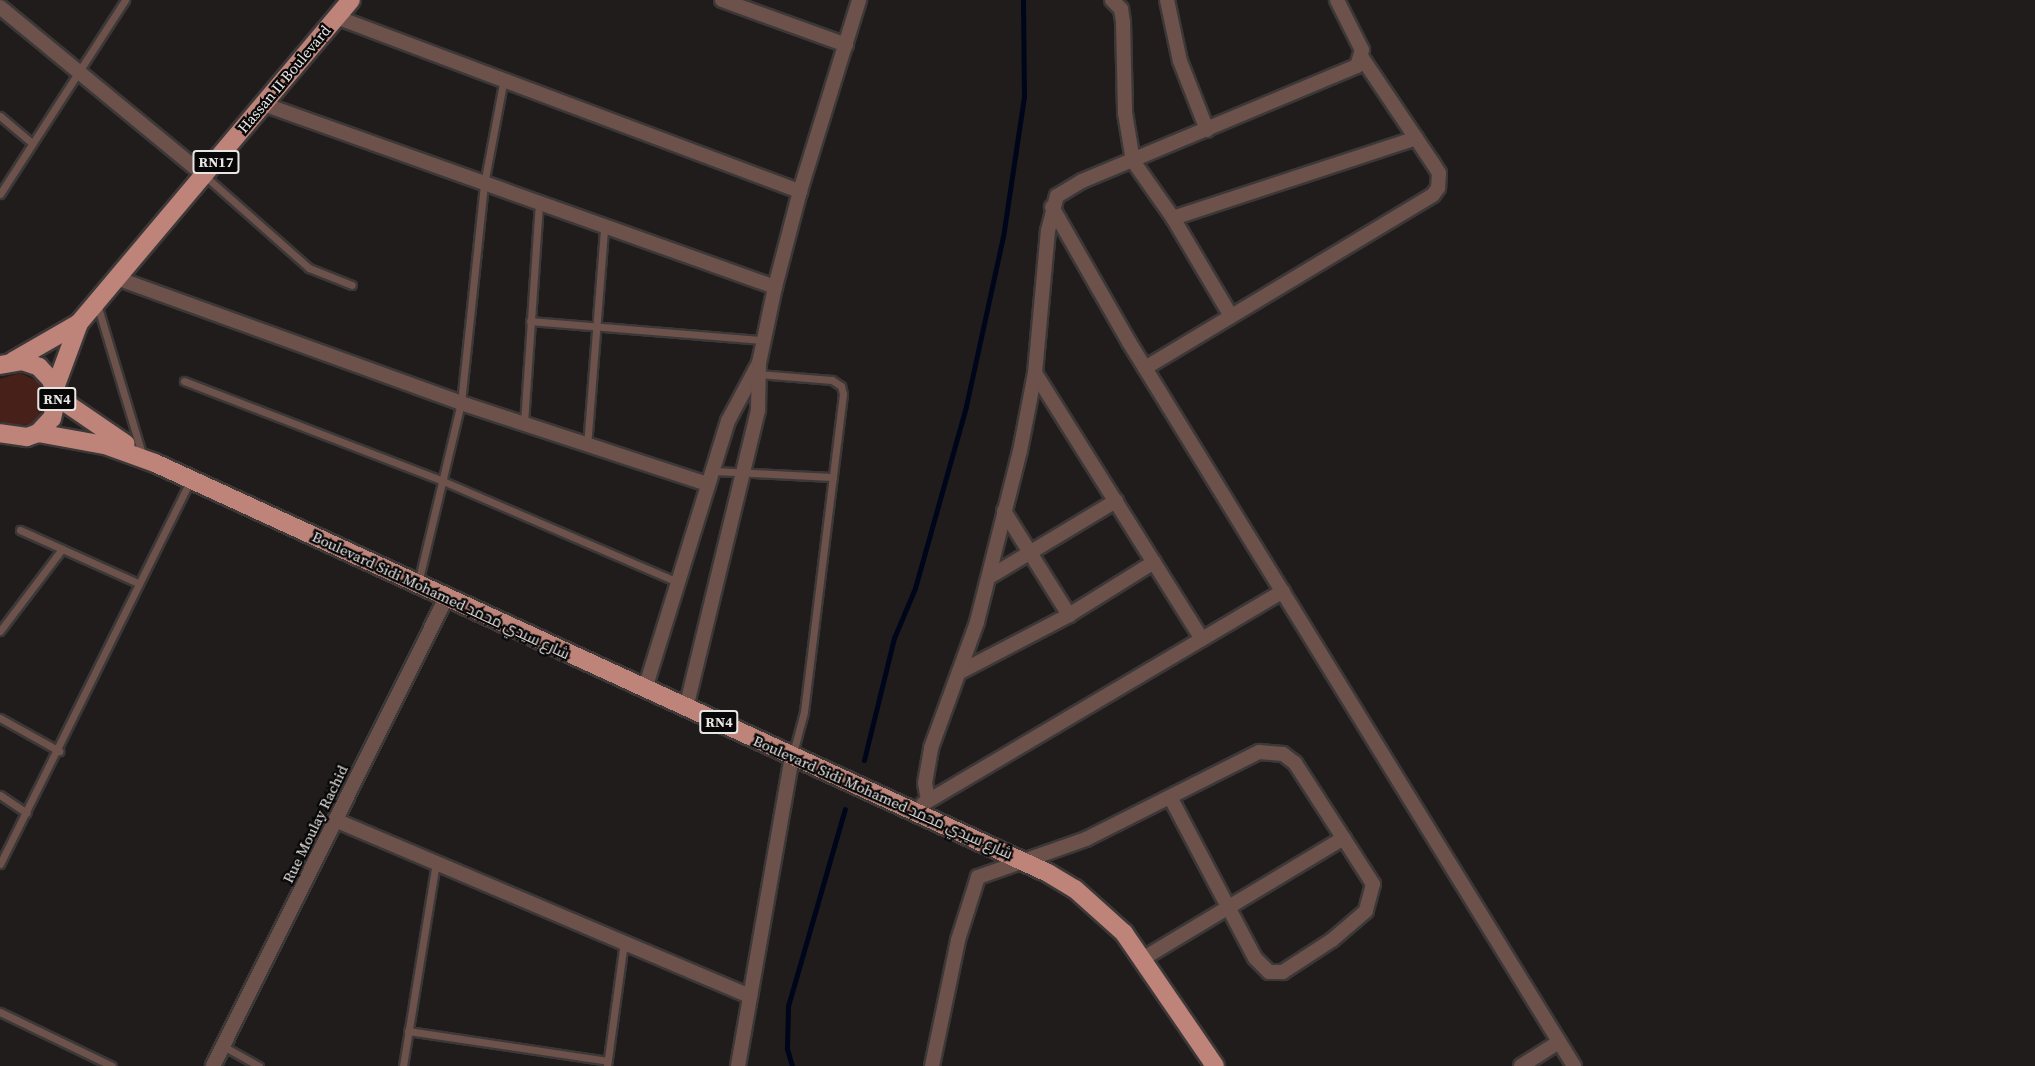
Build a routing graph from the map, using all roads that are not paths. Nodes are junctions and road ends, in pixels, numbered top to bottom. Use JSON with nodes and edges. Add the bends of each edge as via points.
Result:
{"nodes":[{"id":1,"x":125,"y":0,"type":"edge"},
{"id":2,"x":351,"y":0,"type":"edge"},
{"id":3,"x":722,"y":0,"type":"edge"},
{"id":4,"x":859,"y":0,"type":"edge"},
{"id":5,"x":1112,"y":0,"type":"edge"},
{"id":6,"x":1167,"y":0,"type":"edge"},
{"id":7,"x":1337,"y":0,"type":"edge"},
{"id":8,"x":0,"y":7,"type":"edge"},
{"id":9,"x":336,"y":18,"type":"junction"},
{"id":10,"x":846,"y":45,"type":"junction"},
{"id":11,"x":1362,"y":58,"type":"junction"},
{"id":12,"x":77,"y":72,"type":"junction"},
{"id":13,"x":503,"y":83,"type":"junction"},
{"id":14,"x":263,"y":104,"type":"junction"},
{"id":15,"x":0,"y":116,"type":"edge"},
{"id":16,"x":1207,"y":130,"type":"junction"},
{"id":17,"x":1416,"y":138,"type":"junction"},
{"id":18,"x":32,"y":143,"type":"junction"},
{"id":19,"x":1133,"y":161,"type":"junction"},
{"id":20,"x":205,"y":176,"type":"junction"},
{"id":21,"x":484,"y":184,"type":"junction"},
{"id":22,"x":800,"y":191,"type":"junction"},
{"id":23,"x":0,"y":194,"type":"edge"},
{"id":24,"x":539,"y":204,"type":"junction"},
{"id":25,"x":1052,"y":207,"type":"junction"},
{"id":26,"x":1173,"y":218,"type":"junction"},
{"id":27,"x":604,"y":228,"type":"junction"},
{"id":28,"x":119,"y":279,"type":"junction"},
{"id":29,"x":352,"y":285,"type":"dead end"},
{"id":30,"x":775,"y":287,"type":"junction"},
{"id":31,"x":97,"y":303,"type":"junction"},
{"id":32,"x":1232,"y":315,"type":"junction"},
{"id":33,"x":530,"y":321,"type":"junction"},
{"id":34,"x":79,"y":323,"type":"junction"},
{"id":35,"x":597,"y":329,"type":"junction"},
{"id":36,"x":762,"y":340,"type":"junction"},
{"id":37,"x":4,"y":364,"type":"edge"},
{"id":38,"x":1145,"y":368,"type":"junction"},
{"id":39,"x":757,"y":370,"type":"junction"},
{"id":40,"x":1035,"y":373,"type":"junction"},
{"id":41,"x":184,"y":381,"type":"dead end"},
{"id":42,"x":56,"y":393,"type":"junction"},
{"id":43,"x":461,"y":403,"type":"junction"},
{"id":44,"x":524,"y":423,"type":"junction"},
{"id":45,"x":0,"y":433,"type":"edge"},
{"id":46,"x":38,"y":433,"type":"junction"},
{"id":47,"x":587,"y":446,"type":"junction"},
{"id":48,"x":148,"y":458,"type":"junction"},
{"id":49,"x":744,"y":472,"type":"junction"},
{"id":50,"x":833,"y":477,"type":"junction"},
{"id":51,"x":709,"y":478,"type":"junction"},
{"id":52,"x":191,"y":480,"type":"junction"},
{"id":53,"x":443,"y":481,"type":"junction"},
{"id":54,"x":1116,"y":501,"type":"junction"},
{"id":55,"x":1004,"y":511,"type":"junction"},
{"id":56,"x":20,"y":530,"type":"dead end"},
{"id":57,"x":62,"y":549,"type":"junction"},
{"id":58,"x":1030,"y":550,"type":"junction"},
{"id":59,"x":1154,"y":562,"type":"junction"},
{"id":60,"x":991,"y":576,"type":"junction"},
{"id":61,"x":677,"y":582,"type":"junction"},
{"id":62,"x":138,"y":583,"type":"junction"},
{"id":63,"x":418,"y":583,"type":"junction"},
{"id":64,"x":1283,"y":591,"type":"junction"},
{"id":65,"x":447,"y":596,"type":"junction"},
{"id":66,"x":1069,"y":615,"type":"junction"},
{"id":67,"x":0,"y":631,"type":"edge"},
{"id":68,"x":1202,"y":639,"type":"junction"},
{"id":69,"x":962,"y":671,"type":"junction"},
{"id":70,"x":645,"y":689,"type":"junction"},
{"id":71,"x":686,"y":708,"type":"junction"},
{"id":72,"x":0,"y":718,"type":"edge"},
{"id":73,"x":59,"y":751,"type":"junction"},
{"id":74,"x":792,"y":755,"type":"junction"},
{"id":75,"x":0,"y":795,"type":"edge"},
{"id":76,"x":1171,"y":799,"type":"junction"},
{"id":77,"x":921,"y":805,"type":"junction"},
{"id":78,"x":27,"y":813,"type":"junction"},
{"id":79,"x":335,"y":820,"type":"junction"},
{"id":80,"x":1344,"y":838,"type":"junction"},
{"id":81,"x":1025,"y":861,"type":"junction"},
{"id":82,"x":436,"y":862,"type":"junction"},
{"id":83,"x":0,"y":864,"type":"edge"},
{"id":84,"x":1229,"y":907,"type":"junction"},
{"id":85,"x":624,"y":942,"type":"junction"},
{"id":86,"x":1144,"y":958,"type":"junction"},
{"id":87,"x":750,"y":996,"type":"junction"},
{"id":88,"x":0,"y":1012,"type":"edge"},
{"id":89,"x":408,"y":1031,"type":"junction"},
{"id":90,"x":1559,"y":1042,"type":"junction"},
{"id":91,"x":223,"y":1046,"type":"junction"},
{"id":92,"x":607,"y":1063,"type":"edge"},
{"id":93,"x":112,"y":1066,"type":"edge"},
{"id":94,"x":213,"y":1066,"type":"edge"},
{"id":95,"x":259,"y":1066,"type":"edge"},
{"id":96,"x":403,"y":1066,"type":"edge"},
{"id":97,"x":738,"y":1066,"type":"edge"},
{"id":98,"x":933,"y":1066,"type":"edge"},
{"id":99,"x":1215,"y":1066,"type":"edge"},
{"id":100,"x":1521,"y":1066,"type":"edge"},
{"id":101,"x":1574,"y":1066,"type":"edge"}],
"edges":[{"from":1,"to":12,"type":"lane"},
{"from":2,"to":9,"type":"main road","name":"Hassan II Boulevard","number":"RN17"},
{"from":3,"to":10,"type":"street"},
{"from":4,"to":10,"type":"street"},
{"from":5,"to":19,"type":"street","via":[[1121,9],[1124,22],[1125,112]]},
{"from":6,"to":16,"type":"street","via":[[1180,61]]},
{"from":7,"to":11,"type":"street","via":[[1356,34]]},
{"from":8,"to":12,"type":"street"},
{"from":9,"to":13,"type":"street"},
{"from":9,"to":14,"type":"main road","name":"Hassan II Boulevard","number":"RN17"},
{"from":10,"to":22,"type":"street"},
{"from":11,"to":16,"type":"street","via":[[1343,73]]},
{"from":11,"to":17,"type":"street"},
{"from":12,"to":18,"type":"lane"},
{"from":12,"to":20,"type":"street"},
{"from":13,"to":21,"type":"lane"},
{"from":13,"to":22,"type":"street"},
{"from":14,"to":20,"type":"main road","name":"Hassan II Boulevard","number":"RN17"},
{"from":14,"to":21,"type":"street"},
{"from":15,"to":18,"type":"lane"},
{"from":16,"to":19,"type":"street"},
{"from":17,"to":26,"type":"street"},
{"from":17,"to":32,"type":"street","via":[[1439,173],[1433,195]]},
{"from":18,"to":23,"type":"lane"},
{"from":19,"to":25,"type":"street","via":[[1064,189]]},
{"from":19,"to":26,"type":"street"},
{"from":20,"to":28,"type":"main road","name":"Hassan II Boulevard","number":"RN17"},
{"from":20,"to":29,"type":"lane","via":[[309,268]]},
{"from":21,"to":24,"type":"street"},
{"from":21,"to":43,"type":"lane"},
{"from":22,"to":30,"type":"street"},
{"from":24,"to":27,"type":"street"},
{"from":24,"to":33,"type":"lane"},
{"from":25,"to":38,"type":"street"},
{"from":25,"to":40,"type":"street"},
{"from":26,"to":32,"type":"street"},
{"from":27,"to":30,"type":"street"},
{"from":27,"to":35,"type":"lane"},
{"from":28,"to":31,"type":"main road","name":"Hassan II Boulevard","number":"RN17"},
{"from":28,"to":43,"type":"street"},
{"from":30,"to":36,"type":"street"},
{"from":31,"to":34,"type":"main road","name":"Hassan II Boulevard","number":"RN17"},
{"from":31,"to":48,"type":"lane"},
{"from":32,"to":38,"type":"street"},
{"from":33,"to":35,"type":"lane"},
{"from":33,"to":44,"type":"lane"},
{"from":34,"to":37,"type":"main road","number":"RN17"},
{"from":34,"to":42,"type":"main road","number":"RN17"},
{"from":35,"to":36,"type":"lane"},
{"from":35,"to":47,"type":"lane"},
{"from":36,"to":39,"type":"street"},
{"from":37,"to":42,"type":"main road","number":"RN4","via":[[39,367]]},
{"from":38,"to":64,"type":"street"},
{"from":39,"to":49,"type":"street","via":[[758,410]]},
{"from":39,"to":50,"type":"lane","via":[[832,380],[841,386],[842,409]]},
{"from":39,"to":51,"type":"street","via":[[735,403]]},
{"from":40,"to":54,"type":"street"},
{"from":40,"to":55,"type":"street"},
{"from":41,"to":53,"type":"lane"},
{"from":42,"to":46,"type":"main road","number":"RN4","via":[[52,418]]},
{"from":42,"to":48,"type":"main road","number":"RN4"},
{"from":43,"to":44,"type":"street"},
{"from":43,"to":53,"type":"lane"},
{"from":44,"to":47,"type":"street"},
{"from":45,"to":46,"type":"main road","number":"RN4","via":[[12,438]]},
{"from":46,"to":48,"type":"main road","number":"RN4","via":[[105,445]]},
{"from":47,"to":51,"type":"street"},
{"from":48,"to":52,"type":"main road","name":"Boulevard Sidi Mohamed شارع سيدي محمد","number":"RN4"},
{"from":49,"to":50,"type":"lane"},
{"from":49,"to":51,"type":"lane"},
{"from":49,"to":71,"type":"street"},
{"from":50,"to":74,"type":"lane","via":[[803,719]]},
{"from":51,"to":61,"type":"street"},
{"from":52,"to":62,"type":"lane"},
{"from":52,"to":63,"type":"main road","name":"Boulevard Sidi Mohamed شارع سيدي محمد","number":"RN4"},
{"from":53,"to":61,"type":"lane"},
{"from":53,"to":63,"type":"lane"},
{"from":54,"to":58,"type":"street"},
{"from":54,"to":59,"type":"street"},
{"from":55,"to":58,"type":"street"},
{"from":55,"to":60,"type":"street"},
{"from":56,"to":57,"type":"lane"},
{"from":57,"to":62,"type":"lane"},
{"from":57,"to":67,"type":"lane"},
{"from":58,"to":60,"type":"street"},
{"from":58,"to":66,"type":"street"},
{"from":59,"to":66,"type":"street"},
{"from":59,"to":68,"type":"street"},
{"from":60,"to":69,"type":"street"},
{"from":61,"to":70,"type":"street"},
{"from":62,"to":73,"type":"lane"},
{"from":63,"to":65,"type":"main road","name":"Boulevard Sidi Mohamed شارع سيدي محمد","number":"RN4"},
{"from":64,"to":68,"type":"street"},
{"from":64,"to":90,"type":"street"},
{"from":65,"to":70,"type":"main road","name":"Boulevard Sidi Mohamed شارع سيدي محمد","number":"RN4"},
{"from":65,"to":79,"type":"street","name":"Rue Moulay Rachid"},
{"from":66,"to":69,"type":"street"},
{"from":68,"to":77,"type":"street"},
{"from":69,"to":77,"type":"street","via":[[931,748]]},
{"from":70,"to":71,"type":"main road","name":"Boulevard Sidi Mohamed شارع سيدي محمد","number":"RN4"},
{"from":71,"to":74,"type":"main road","name":"Boulevard Sidi Mohamed شارع سيدي محمد","number":"RN4"},
{"from":72,"to":73,"type":"lane"},
{"from":73,"to":78,"type":"lane"},
{"from":74,"to":77,"type":"main road","name":"Boulevard Sidi Mohamed شارع سيدي محمد","number":"RN4"},
{"from":74,"to":87,"type":"street"},
{"from":75,"to":78,"type":"lane"},
{"from":76,"to":80,"type":"street","via":[[1259,752],[1283,754],[1295,763]]},
{"from":76,"to":81,"type":"street","via":[[1086,839]]},
{"from":76,"to":84,"type":"street"},
{"from":77,"to":81,"type":"main road","name":"Boulevard Sidi Mohamed شارع سيدي محمد","number":"RN4"},
{"from":78,"to":83,"type":"lane"},
{"from":79,"to":82,"type":"street"},
{"from":79,"to":91,"type":"street","name":"Rue Moulay Rachid"},
{"from":80,"to":84,"type":"street"},
{"from":80,"to":84,"type":"street","via":[[1373,884],[1366,910],[1332,940],[1283,972],[1269,972],[1255,958]]},
{"from":81,"to":86,"type":"main road","name":"Boulevard Sidi Mohamed شارع سيدي محمد","number":"RN4","via":[[1075,889],[1102,910]]},
{"from":81,"to":98,"type":"street","via":[[978,877],[958,940]]},
{"from":82,"to":85,"type":"street"},
{"from":82,"to":89,"type":"lane"},
{"from":84,"to":86,"type":"street"},
{"from":85,"to":87,"type":"street"},
{"from":85,"to":92,"type":"lane"},
{"from":86,"to":99,"type":"main road","name":"Boulevard Sidi Mohamed شارع سيدي محمد","number":"RN4"},
{"from":87,"to":97,"type":"street"},
{"from":88,"to":93,"type":"lane"},
{"from":89,"to":92,"type":"lane"},
{"from":89,"to":96,"type":"lane"},
{"from":90,"to":100,"type":"street"},
{"from":90,"to":101,"type":"street"},
{"from":91,"to":94,"type":"street","name":"Rue Moulay Rachid"},
{"from":91,"to":95,"type":"lane"}]}
